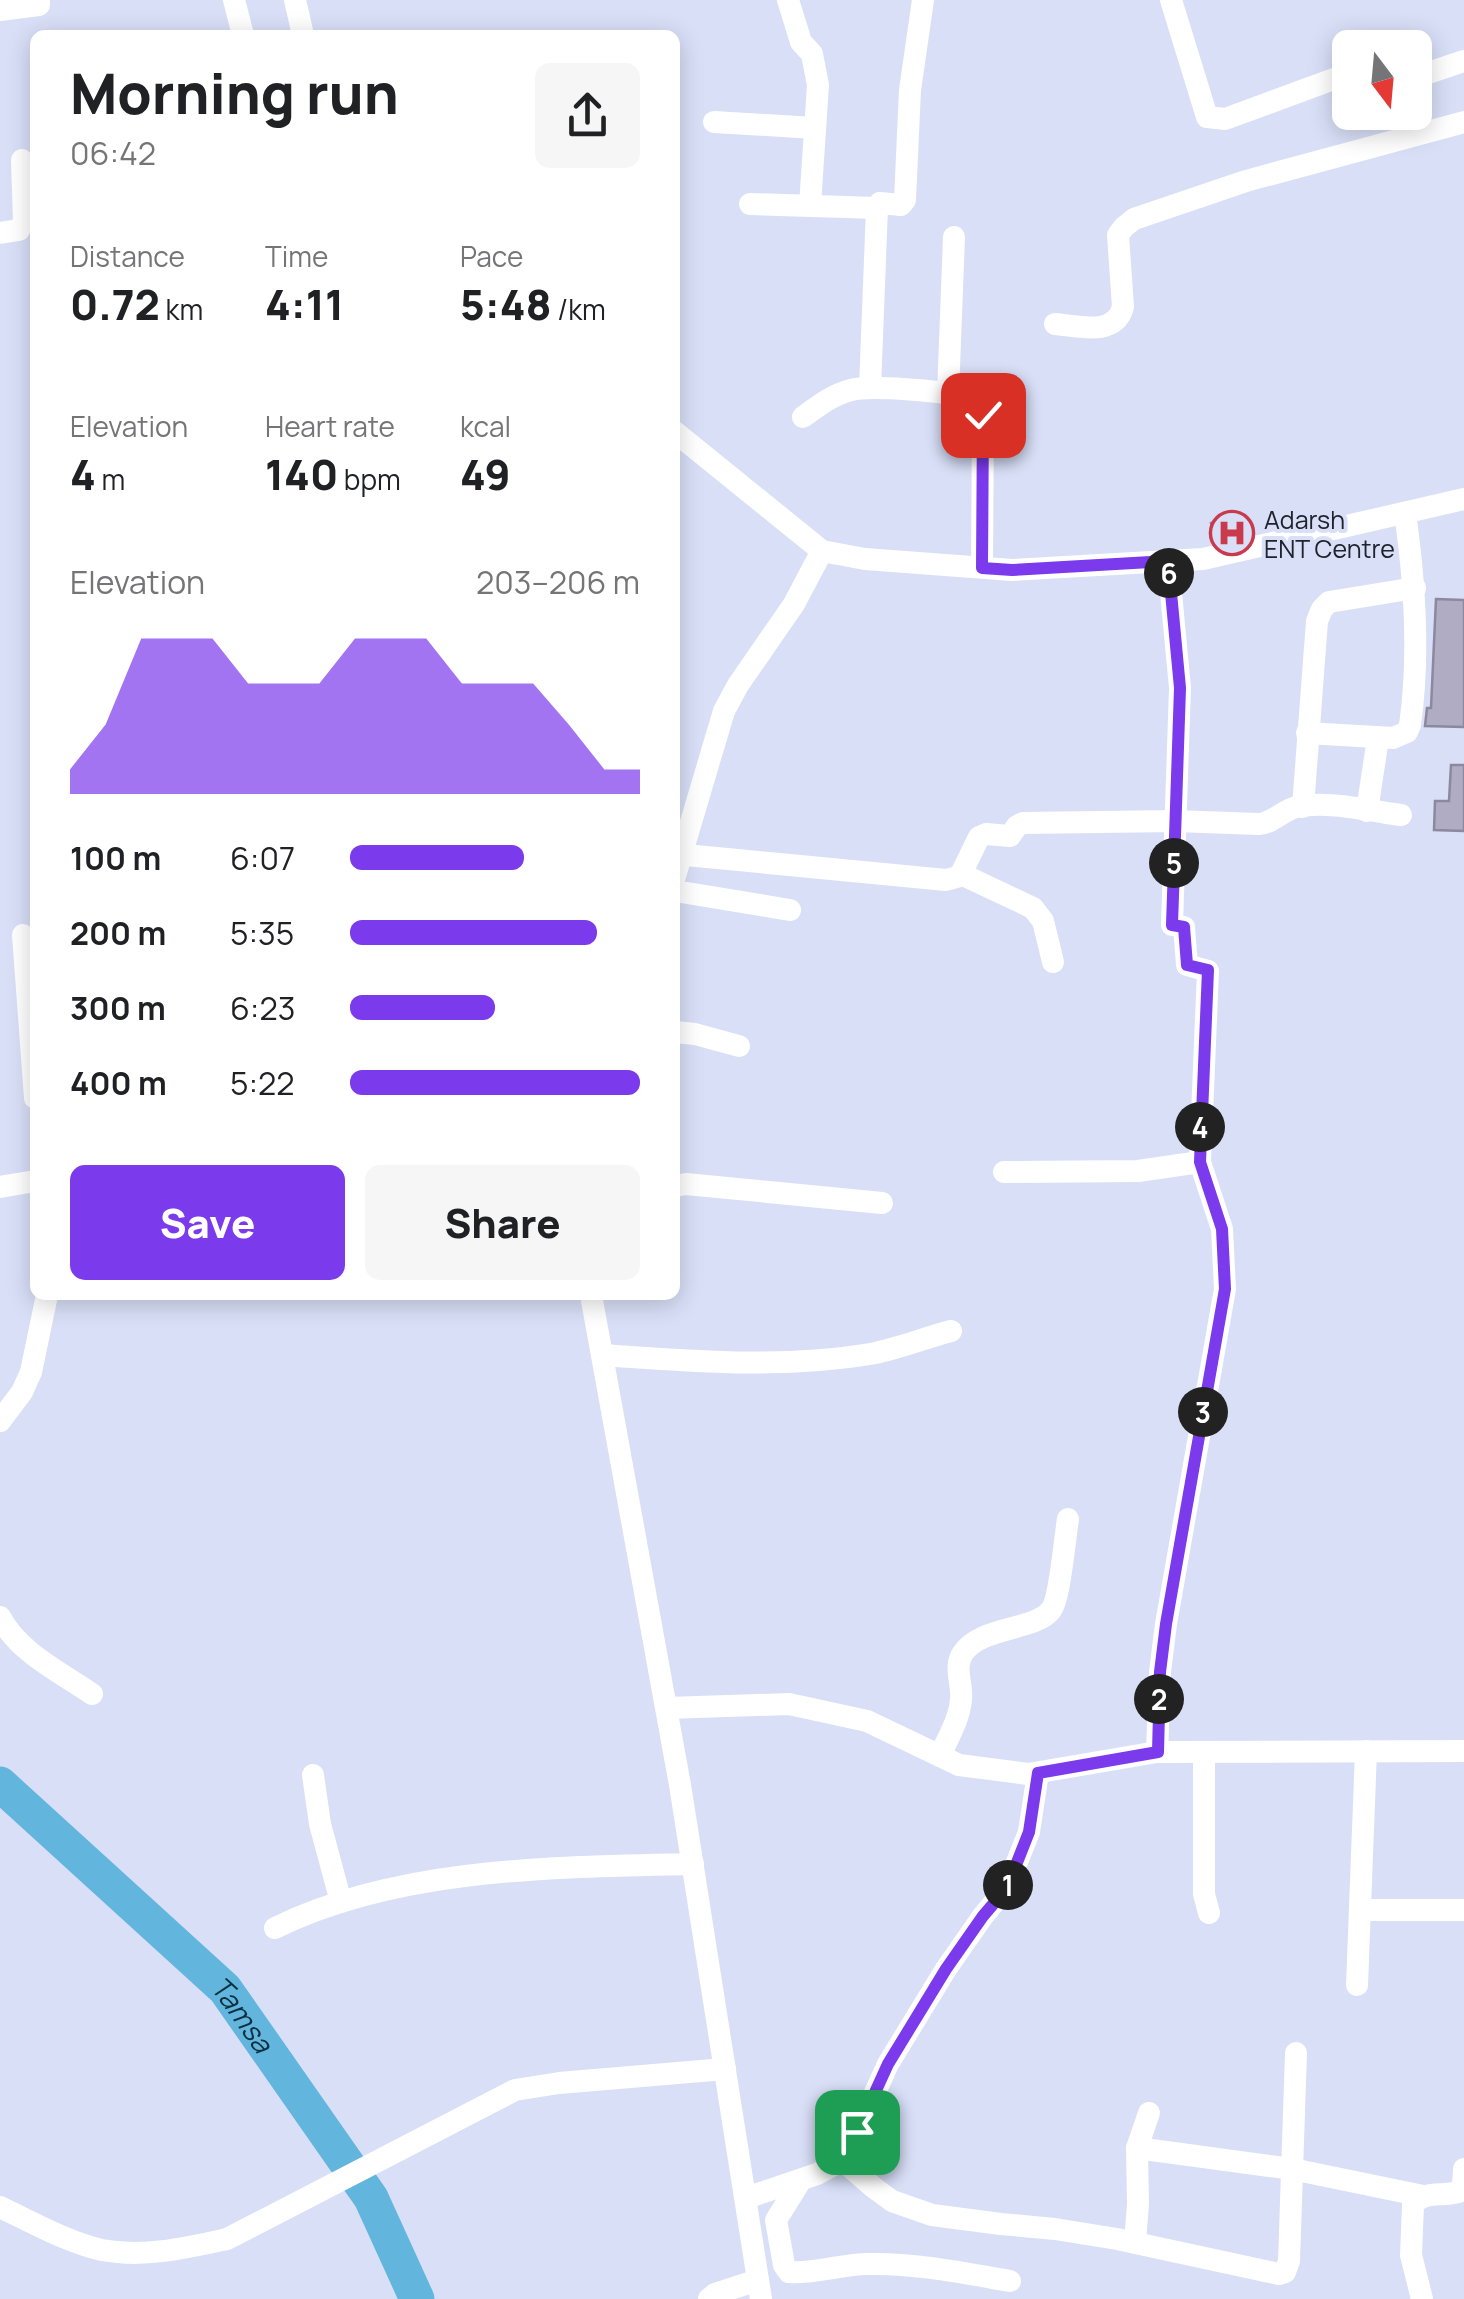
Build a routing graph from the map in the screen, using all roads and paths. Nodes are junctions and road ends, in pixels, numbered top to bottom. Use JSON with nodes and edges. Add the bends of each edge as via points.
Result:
{"nodes":[{"id":1,"x":39,"y":0,"type":"edge"},
{"id":2,"x":234,"y":0,"type":"edge"},
{"id":3,"x":296,"y":0,"type":"edge"},
{"id":4,"x":788,"y":0,"type":"edge"},
{"id":5,"x":924,"y":0,"type":"edge"},
{"id":6,"x":1171,"y":0,"type":"edge"},
{"id":7,"x":0,"y":10,"type":"edge"},
{"id":8,"x":241,"y":30,"type":"edge"},
{"id":9,"x":302,"y":30,"type":"edge"},
{"id":10,"x":1464,"y":61,"type":"edge"},
{"id":11,"x":1432,"y":72,"type":"edge"},
{"id":12,"x":1332,"y":80,"type":"edge"},
{"id":13,"x":714,"y":122,"type":"dead end"},
{"id":14,"x":1464,"y":122,"type":"edge"},
{"id":15,"x":815,"y":128,"type":"junction"},
{"id":16,"x":19,"y":160,"type":"edge"},
{"id":17,"x":750,"y":204,"type":"dead end"},
{"id":18,"x":810,"y":205,"type":"junction"},
{"id":19,"x":877,"y":208,"type":"junction"},
{"id":20,"x":0,"y":233,"type":"edge"},
{"id":21,"x":954,"y":236,"type":"dead end"},
{"id":22,"x":1055,"y":324,"type":"dead end"},
{"id":23,"x":870,"y":388,"type":"junction"},
{"id":24,"x":948,"y":394,"type":"junction"},
{"id":25,"x":803,"y":417,"type":"dead end"},
{"id":26,"x":680,"y":436,"type":"edge"},
{"id":27,"x":1464,"y":499,"type":"edge"},
{"id":28,"x":1406,"y":513,"type":"junction"},
{"id":29,"x":822,"y":551,"type":"junction"},
{"id":30,"x":1168,"y":561,"type":"junction"},
{"id":31,"x":982,"y":568,"type":"junction"},
{"id":32,"x":1414,"y":588,"type":"junction"},
{"id":33,"x":1307,"y":733,"type":"junction"},
{"id":34,"x":1378,"y":738,"type":"junction"},
{"id":35,"x":1302,"y":807,"type":"junction"},
{"id":36,"x":1367,"y":811,"type":"junction"},
{"id":37,"x":1402,"y":815,"type":"dead end"},
{"id":38,"x":1175,"y":821,"type":"junction"},
{"id":39,"x":680,"y":853,"type":"edge"},
{"id":40,"x":680,"y":862,"type":"edge"},
{"id":41,"x":961,"y":874,"type":"junction"},
{"id":42,"x":680,"y":892,"type":"edge"},
{"id":43,"x":790,"y":910,"type":"dead end"},
{"id":44,"x":19,"y":935,"type":"edge"},
{"id":45,"x":1054,"y":962,"type":"dead end"},
{"id":46,"x":680,"y":1033,"type":"edge"},
{"id":47,"x":738,"y":1046,"type":"dead end"},
{"id":48,"x":30,"y":1047,"type":"edge"},
{"id":49,"x":1200,"y":1162,"type":"junction"},
{"id":50,"x":1004,"y":1172,"type":"dead end"},
{"id":51,"x":30,"y":1182,"type":"edge"},
{"id":52,"x":680,"y":1185,"type":"edge"},
{"id":53,"x":0,"y":1187,"type":"edge"},
{"id":54,"x":882,"y":1203,"type":"dead end"},
{"id":55,"x":46,"y":1300,"type":"edge"},
{"id":56,"x":592,"y":1300,"type":"edge"},
{"id":57,"x":951,"y":1331,"type":"dead end"},
{"id":58,"x":602,"y":1355,"type":"junction"},
{"id":59,"x":0,"y":1421,"type":"edge"},
{"id":60,"x":1068,"y":1519,"type":"dead end"},
{"id":61,"x":0,"y":1618,"type":"edge"},
{"id":62,"x":92,"y":1694,"type":"dead end"},
{"id":63,"x":666,"y":1708,"type":"junction"},
{"id":64,"x":1366,"y":1751,"type":"junction"},
{"id":65,"x":1464,"y":1751,"type":"edge"},
{"id":66,"x":1158,"y":1752,"type":"junction"},
{"id":67,"x":1204,"y":1752,"type":"junction"},
{"id":68,"x":940,"y":1756,"type":"junction"},
{"id":69,"x":1038,"y":1773,"type":"junction"},
{"id":70,"x":313,"y":1775,"type":"dead end"},
{"id":71,"x":693,"y":1864,"type":"junction"},
{"id":72,"x":341,"y":1902,"type":"junction"},
{"id":73,"x":1360,"y":1910,"type":"junction"},
{"id":74,"x":1464,"y":1910,"type":"edge"},
{"id":75,"x":1209,"y":1912,"type":"dead end"},
{"id":76,"x":275,"y":1928,"type":"dead end"},
{"id":77,"x":1356,"y":1985,"type":"dead end"},
{"id":78,"x":1296,"y":2053,"type":"dead end"},
{"id":79,"x":726,"y":2070,"type":"junction"},
{"id":80,"x":1149,"y":2113,"type":"dead end"},
{"id":81,"x":1137,"y":2148,"type":"junction"},
{"id":82,"x":840,"y":2159,"type":"junction"},
{"id":83,"x":1292,"y":2169,"type":"junction"},
{"id":84,"x":1464,"y":2170,"type":"edge"},
{"id":85,"x":801,"y":2180,"type":"junction"},
{"id":86,"x":1423,"y":2196,"type":"junction"},
{"id":87,"x":746,"y":2198,"type":"junction"},
{"id":88,"x":0,"y":2207,"type":"edge"},
{"id":89,"x":1135,"y":2242,"type":"junction"},
{"id":90,"x":1010,"y":2281,"type":"dead end"},
{"id":91,"x":760,"y":2290,"type":"edge"},
{"id":92,"x":709,"y":2299,"type":"edge"},
{"id":93,"x":1422,"y":2299,"type":"edge"}],
"edges":[{"from":1,"to":7,"type":"street","via":[[39,6]]},
{"from":2,"to":8,"type":"street"},
{"from":3,"to":9,"type":"street"},
{"from":4,"to":15,"type":"street","via":[[801,42],[812,54]]},
{"from":5,"to":19,"type":"street","via":[[910,90],[905,200]]},
{"from":6,"to":12,"type":"street","via":[[1207,117],[1225,119]]},
{"from":10,"to":11,"type":"street"},
{"from":13,"to":15,"type":"street"},
{"from":14,"to":22,"type":"street","via":[[1134,219],[1118,235],[1123,307],[1116,322],[1094,328]]},
{"from":15,"to":18,"type":"street"},
{"from":16,"to":20,"type":"street","via":[[24,221],[19,230]]},
{"from":17,"to":18,"type":"street"},
{"from":18,"to":19,"type":"street"},
{"from":19,"to":23,"type":"street"},
{"from":21,"to":24,"type":"street"},
{"from":23,"to":24,"type":"street"},
{"from":23,"to":25,"type":"street","via":[[835,395]]},
{"from":24,"to":31,"type":"street","via":[[972,400],[983,415]]},
{"from":26,"to":29,"type":"street"},
{"from":27,"to":28,"type":"street"},
{"from":28,"to":30,"type":"street"},
{"from":28,"to":32,"type":"street"},
{"from":29,"to":31,"type":"street"},
{"from":29,"to":39,"type":"street","via":[[731,696]]},
{"from":30,"to":31,"type":"street"},
{"from":30,"to":38,"type":"street","via":[[1180,688]]},
{"from":32,"to":33,"type":"street","via":[[1330,602],[1322,610]]},
{"from":32,"to":34,"type":"street","via":[[1410,725],[1400,736]]},
{"from":33,"to":34,"type":"street"},
{"from":33,"to":35,"type":"street"},
{"from":34,"to":36,"type":"street"},
{"from":35,"to":36,"type":"street"},
{"from":35,"to":38,"type":"street","via":[[1267,824]]},
{"from":36,"to":37,"type":"street"},
{"from":38,"to":41,"type":"street","via":[[1023,823],[1010,836],[978,837]]},
{"from":38,"to":49,"type":"street","via":[[1172,925],[1184,927],[1187,965],[1208,970]]},
{"from":40,"to":41,"type":"street","via":[[946,880]]},
{"from":41,"to":45,"type":"street","via":[[1033,908]]},
{"from":42,"to":43,"type":"street"},
{"from":44,"to":48,"type":"street"},
{"from":46,"to":47,"type":"street"},
{"from":49,"to":50,"type":"street","via":[[1138,1171]]},
{"from":49,"to":66,"type":"street","via":[[1222,1229],[1225,1289],[1166,1624]]},
{"from":51,"to":53,"type":"street"},
{"from":52,"to":54,"type":"street"},
{"from":55,"to":59,"type":"street","via":[[31,1372]]},
{"from":56,"to":58,"type":"street"},
{"from":57,"to":58,"type":"street","via":[[827,1359],[740,1364]]},
{"from":58,"to":63,"type":"street"},
{"from":60,"to":68,"type":"street","via":[[1054,1606],[1043,1617],[964,1650],[962,1703]]},
{"from":61,"to":62,"type":"street","via":[[19,1644]]},
{"from":63,"to":68,"type":"street","via":[[789,1704],[867,1721]]},
{"from":63,"to":71,"type":"street"},
{"from":64,"to":65,"type":"street"},
{"from":64,"to":67,"type":"street"},
{"from":64,"to":73,"type":"street"},
{"from":66,"to":67,"type":"street"},
{"from":66,"to":69,"type":"street"},
{"from":67,"to":75,"type":"street"},
{"from":68,"to":69,"type":"street","via":[[959,1765]]},
{"from":69,"to":82,"type":"street","via":[[1029,1832],[1007,1888],[946,1969]]},
{"from":70,"to":72,"type":"street"},
{"from":71,"to":72,"type":"street","via":[[498,1873]]},
{"from":71,"to":79,"type":"street"},
{"from":72,"to":76,"type":"street"},
{"from":73,"to":74,"type":"street"},
{"from":73,"to":77,"type":"street"},
{"from":78,"to":83,"type":"street"},
{"from":79,"to":87,"type":"street"},
{"from":79,"to":88,"type":"street","via":[[516,2090],[227,2240],[176,2251],[102,2250]]},
{"from":80,"to":81,"type":"street"},
{"from":81,"to":83,"type":"street"},
{"from":81,"to":89,"type":"street"},
{"from":82,"to":85,"type":"street"},
{"from":82,"to":89,"type":"street","via":[[892,2200],[932,2215]]},
{"from":83,"to":86,"type":"street"},
{"from":83,"to":89,"type":"street","via":[[1285,2272]]},
{"from":84,"to":86,"type":"street","via":[[1458,2192]]},
{"from":85,"to":87,"type":"street"},
{"from":85,"to":90,"type":"street","via":[[776,2220],[789,2272],[894,2265]]},
{"from":86,"to":93,"type":"street","via":[[1413,2205],[1410,2242]]},
{"from":87,"to":91,"type":"street"},
{"from":91,"to":92,"type":"street"}]}
